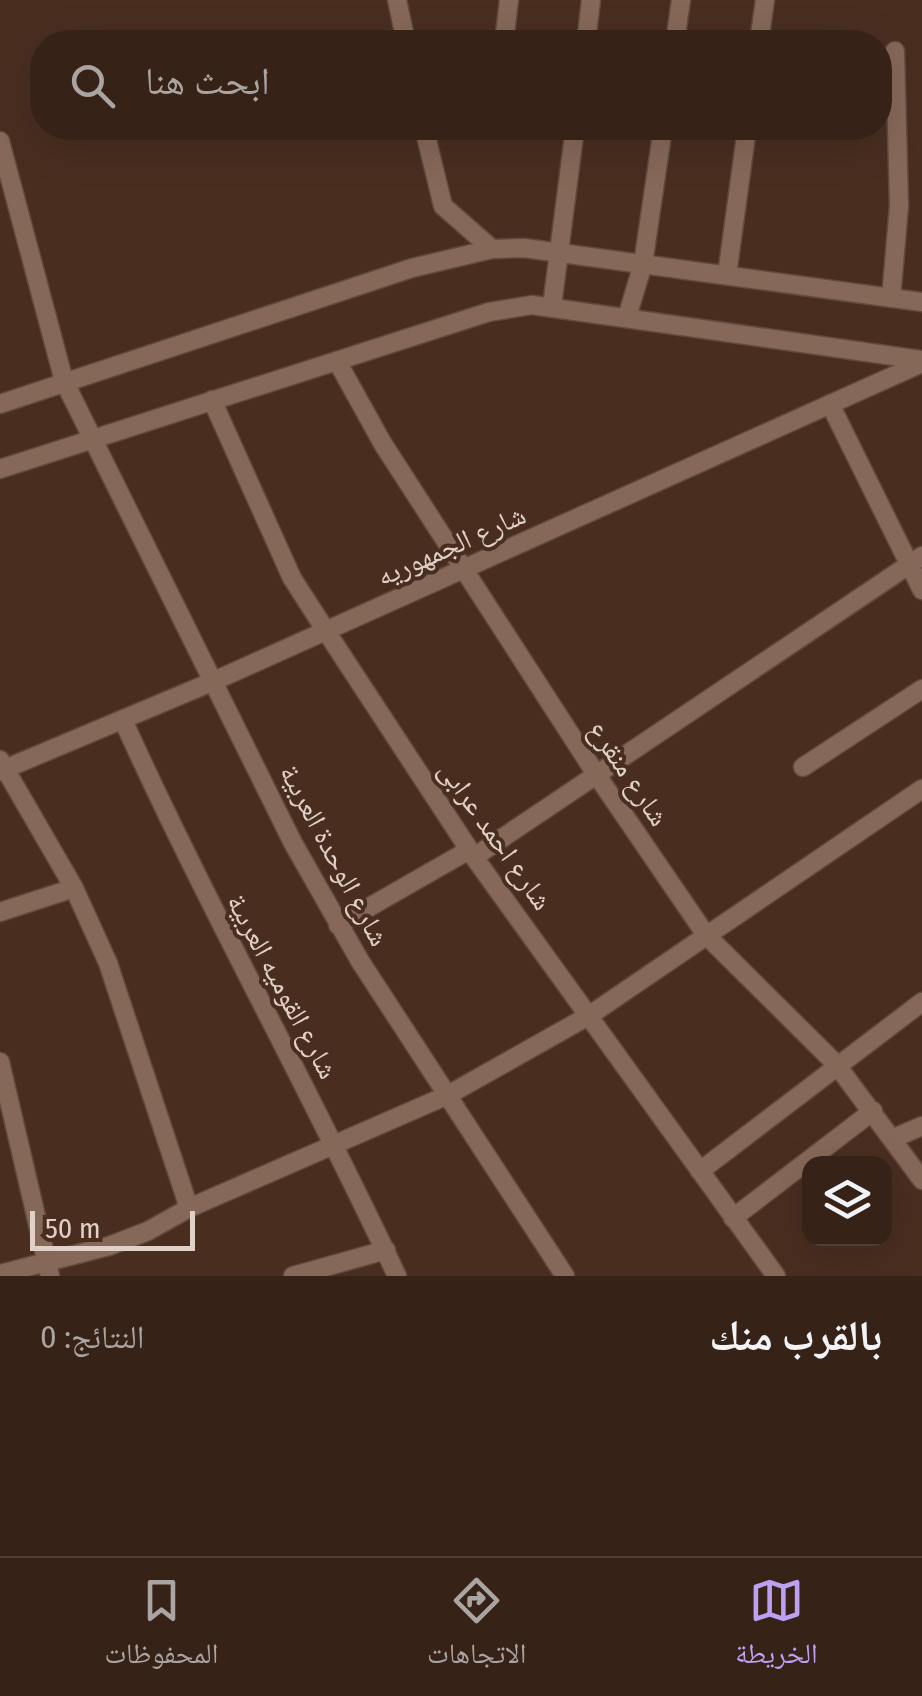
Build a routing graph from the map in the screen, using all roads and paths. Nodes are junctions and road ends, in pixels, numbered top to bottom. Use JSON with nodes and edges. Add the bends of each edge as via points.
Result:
{"nodes":[{"id":1,"x":398,"y":0,"type":"edge"},
{"id":2,"x":509,"y":0,"type":"edge"},
{"id":3,"x":591,"y":0,"type":"edge"},
{"id":4,"x":681,"y":0,"type":"edge"},
{"id":5,"x":765,"y":0,"type":"edge"},
{"id":6,"x":404,"y":30,"type":"edge"},
{"id":7,"x":505,"y":30,"type":"edge"},
{"id":8,"x":587,"y":30,"type":"edge"},
{"id":9,"x":677,"y":30,"type":"edge"},
{"id":10,"x":761,"y":30,"type":"edge"},
{"id":11,"x":895,"y":51,"type":"dead end"},
{"id":12,"x":427,"y":140,"type":"edge"},
{"id":13,"x":574,"y":140,"type":"edge"},
{"id":14,"x":661,"y":140,"type":"edge"},
{"id":15,"x":746,"y":140,"type":"edge"},
{"id":16,"x":0,"y":141,"type":"edge"},
{"id":17,"x":492,"y":248,"type":"junction"},
{"id":18,"x":559,"y":252,"type":"junction"},
{"id":19,"x":643,"y":264,"type":"junction"},
{"id":20,"x":727,"y":275,"type":"junction"},
{"id":21,"x":892,"y":298,"type":"junction"},
{"id":22,"x":922,"y":302,"type":"edge"},
{"id":23,"x":552,"y":306,"type":"junction"},
{"id":24,"x":627,"y":317,"type":"junction"},
{"id":25,"x":336,"y":361,"type":"junction"},
{"id":26,"x":922,"y":361,"type":"edge"},
{"id":27,"x":64,"y":381,"type":"junction"},
{"id":28,"x":212,"y":400,"type":"junction"},
{"id":29,"x":0,"y":404,"type":"edge"},
{"id":30,"x":830,"y":404,"type":"junction"},
{"id":31,"x":93,"y":439,"type":"junction"},
{"id":32,"x":0,"y":469,"type":"edge"},
{"id":33,"x":914,"y":560,"type":"edge"},
{"id":34,"x":466,"y":568,"type":"junction"},
{"id":35,"x":922,"y":590,"type":"edge"},
{"id":36,"x":326,"y":631,"type":"junction"},
{"id":37,"x":214,"y":682,"type":"junction"},
{"id":38,"x":922,"y":688,"type":"edge"},
{"id":39,"x":122,"y":720,"type":"junction"},
{"id":40,"x":1,"y":766,"type":"edge"},
{"id":41,"x":802,"y":767,"type":"dead end"},
{"id":42,"x":596,"y":774,"type":"junction"},
{"id":43,"x":922,"y":790,"type":"edge"},
{"id":44,"x":472,"y":853,"type":"junction"},
{"id":45,"x":74,"y":888,"type":"junction"},
{"id":46,"x":0,"y":912,"type":"edge"},
{"id":47,"x":338,"y":924,"type":"junction"},
{"id":48,"x":706,"y":935,"type":"junction"},
{"id":49,"x":922,"y":1002,"type":"edge"},
{"id":50,"x":590,"y":1015,"type":"junction"},
{"id":51,"x":0,"y":1062,"type":"edge"},
{"id":52,"x":836,"y":1064,"type":"junction"},
{"id":53,"x":448,"y":1096,"type":"junction"},
{"id":54,"x":873,"y":1111,"type":"junction"},
{"id":55,"x":922,"y":1126,"type":"edge"},
{"id":56,"x":894,"y":1138,"type":"junction"},
{"id":57,"x":337,"y":1145,"type":"junction"},
{"id":58,"x":700,"y":1170,"type":"junction"},
{"id":59,"x":922,"y":1180,"type":"edge"},
{"id":60,"x":189,"y":1208,"type":"junction"},
{"id":61,"x":733,"y":1218,"type":"junction"},
{"id":62,"x":386,"y":1250,"type":"junction"},
{"id":63,"x":49,"y":1269,"type":"edge"},
{"id":64,"x":0,"y":1274,"type":"edge"},
{"id":65,"x":293,"y":1276,"type":"edge"},
{"id":66,"x":398,"y":1276,"type":"edge"},
{"id":67,"x":565,"y":1276,"type":"edge"},
{"id":68,"x":776,"y":1276,"type":"edge"}],
"edges":[{"from":1,"to":6,"type":"street"},
{"from":2,"to":7,"type":"street"},
{"from":3,"to":8,"type":"street"},
{"from":4,"to":9,"type":"street"},
{"from":5,"to":10,"type":"street"},
{"from":11,"to":21,"type":"street","via":[[899,206]]},
{"from":12,"to":17,"type":"street","via":[[443,206]]},
{"from":13,"to":18,"type":"street"},
{"from":14,"to":19,"type":"street"},
{"from":15,"to":20,"type":"street"},
{"from":16,"to":27,"type":"street","name":"شارع الوحدة العربية"},
{"from":17,"to":18,"type":"street"},
{"from":17,"to":27,"type":"street"},
{"from":18,"to":19,"type":"street"},
{"from":18,"to":23,"type":"street"},
{"from":19,"to":20,"type":"street"},
{"from":19,"to":24,"type":"street"},
{"from":20,"to":21,"type":"street"},
{"from":21,"to":22,"type":"street"},
{"from":23,"to":24,"type":"street"},
{"from":23,"to":25,"type":"street","via":[[489,312]]},
{"from":24,"to":26,"type":"street"},
{"from":25,"to":28,"type":"street"},
{"from":25,"to":34,"type":"street","name":"شارع منقرع"},
{"from":26,"to":30,"type":"street","name":"شارع الجمهوريه"},
{"from":27,"to":29,"type":"street"},
{"from":27,"to":31,"type":"street","name":"شارع الوحدة العربية"},
{"from":28,"to":31,"type":"street"},
{"from":28,"to":36,"type":"street","name":"شارع احمد عرابى","via":[[292,578]]},
{"from":30,"to":33,"type":"street"},
{"from":30,"to":34,"type":"street","name":"شارع الجمهوريه"},
{"from":31,"to":32,"type":"street"},
{"from":31,"to":37,"type":"street","name":"شارع الوحدة العربية"},
{"from":33,"to":35,"type":"street"},
{"from":33,"to":42,"type":"street"},
{"from":34,"to":36,"type":"street","name":"شارع الجمهوريه"},
{"from":34,"to":42,"type":"street","name":"شارع منقرع"},
{"from":36,"to":37,"type":"street","name":"شارع الجمهوريه"},
{"from":36,"to":44,"type":"street","name":"شارع احمد عرابى"},
{"from":37,"to":39,"type":"street","name":"شارع الجمهوريه"},
{"from":37,"to":47,"type":"street","name":"شارع الوحدة العربية"},
{"from":38,"to":41,"type":"street"},
{"from":39,"to":40,"type":"street","name":"شارع الجمهوريه"},
{"from":39,"to":57,"type":"street","name":"شارع القوميه العربية","via":[[186,860]]},
{"from":40,"to":45,"type":"street"},
{"from":42,"to":44,"type":"street"},
{"from":42,"to":48,"type":"street","name":"شارع منقرع"},
{"from":43,"to":48,"type":"street"},
{"from":44,"to":47,"type":"street"},
{"from":44,"to":50,"type":"street","name":"شارع احمد عرابى"},
{"from":45,"to":46,"type":"street"},
{"from":45,"to":60,"type":"street","via":[[108,963]]},
{"from":47,"to":53,"type":"street","name":"شارع الوحدة العربية"},
{"from":48,"to":50,"type":"street"},
{"from":48,"to":52,"type":"street","name":"شارع منقرع"},
{"from":49,"to":52,"type":"street"},
{"from":50,"to":53,"type":"street"},
{"from":50,"to":58,"type":"street","name":"شارع احمد عرابى"},
{"from":51,"to":63,"type":"street"},
{"from":52,"to":54,"type":"street","name":"شارع منقرع"},
{"from":52,"to":58,"type":"street"},
{"from":53,"to":57,"type":"street"},
{"from":53,"to":67,"type":"street","name":"شارع الوحدة العربية"},
{"from":54,"to":56,"type":"street","name":"شارع منقرع"},
{"from":54,"to":61,"type":"street"},
{"from":55,"to":56,"type":"street"},
{"from":56,"to":59,"type":"street","name":"شارع منقرع"},
{"from":57,"to":60,"type":"street"},
{"from":57,"to":62,"type":"street","name":"شارع القوميه العربية"},
{"from":58,"to":61,"type":"street","name":"شارع احمد عرابى"},
{"from":60,"to":63,"type":"street"},
{"from":61,"to":68,"type":"street","name":"شارع احمد عرابى"},
{"from":62,"to":65,"type":"street"},
{"from":62,"to":66,"type":"street","name":"شارع القوميه العربية"},
{"from":63,"to":64,"type":"street"}]}
